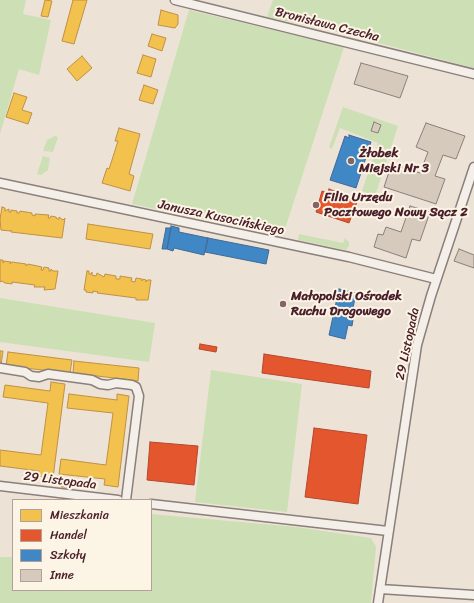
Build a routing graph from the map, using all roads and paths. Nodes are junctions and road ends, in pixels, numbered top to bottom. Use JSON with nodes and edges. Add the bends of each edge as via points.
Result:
{"nodes":[{"id":1,"x":175,"y":0,"type":"edge"},
{"id":2,"x":474,"y":74,"type":"edge"},
{"id":3,"x":474,"y":167,"type":"edge"},
{"id":4,"x":0,"y":183,"type":"edge"},
{"id":5,"x":436,"y":279,"type":"junction"},
{"id":6,"x":0,"y":368,"type":"edge"},
{"id":7,"x":0,"y":486,"type":"edge"},
{"id":8,"x":110,"y":499,"type":"edge"},
{"id":9,"x":126,"y":499,"type":"edge"},
{"id":10,"x":152,"y":504,"type":"edge"},
{"id":11,"x":388,"y":531,"type":"junction"},
{"id":12,"x":380,"y":589,"type":"junction"},
{"id":13,"x":474,"y":595,"type":"edge"},
{"id":14,"x":378,"y":603,"type":"edge"}],
"edges":[{"from":1,"to":2,"type":"street","name":"Bronisława Czecha"},
{"from":3,"to":5,"type":"street","name":"29 Listopada"},
{"from":4,"to":5,"type":"street","name":"Janusza Kusocińskiego","via":[[357,259]]},
{"from":5,"to":11,"type":"street","name":"29 Listopada","via":[[417,345]]},
{"from":6,"to":9,"type":"street","via":[[25,372],[31,376],[48,374],[92,380],[100,384],[116,383],[136,387],[139,396]]},
{"from":7,"to":8,"type":"street","name":"29 Listopada"},
{"from":10,"to":11,"type":"street"},
{"from":11,"to":12,"type":"street","name":"29 Listopada"},
{"from":12,"to":13,"type":"street"},
{"from":12,"to":14,"type":"street","name":"29 Listopada"}]}
